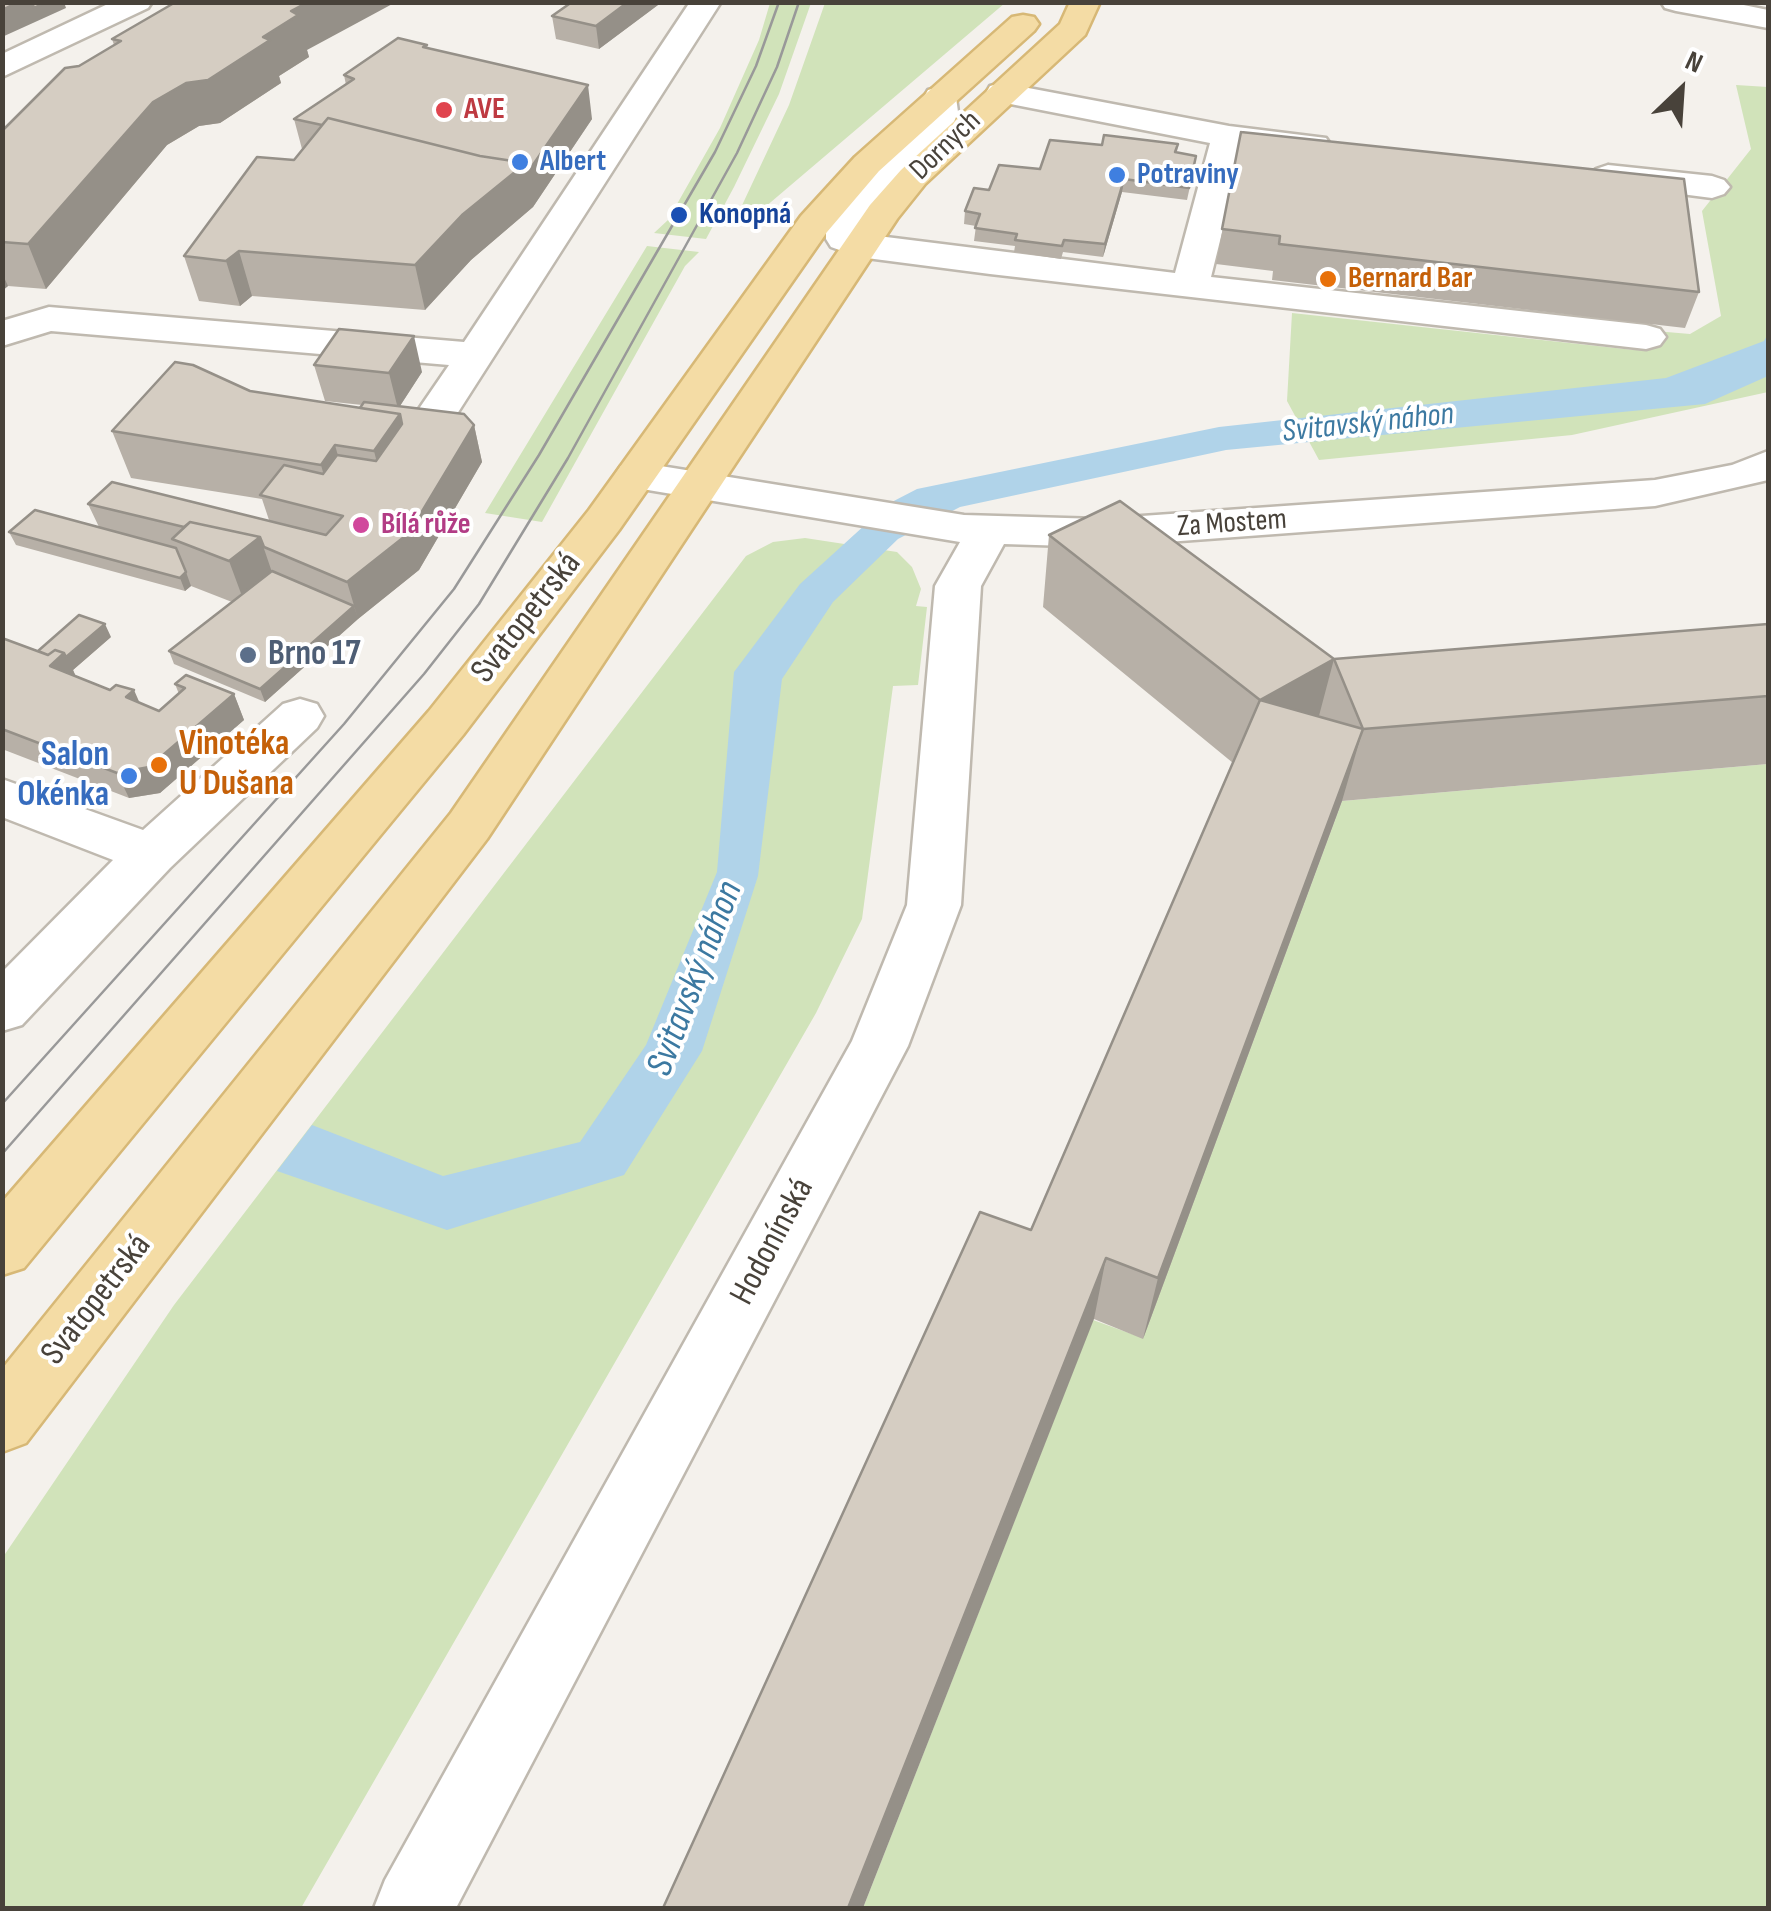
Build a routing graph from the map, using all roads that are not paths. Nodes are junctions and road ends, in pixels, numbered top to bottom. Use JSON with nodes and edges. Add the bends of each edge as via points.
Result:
{"nodes":[{"id":1,"x":137,"y":2,"type":"edge"},
{"id":2,"x":706,"y":2,"type":"edge"},
{"id":3,"x":1059,"y":2,"type":"edge"},
{"id":4,"x":1084,"y":2,"type":"edge"},
{"id":5,"x":1676,"y":2,"type":"edge"},
{"id":6,"x":1767,"y":15,"type":"edge"},
{"id":7,"x":2,"y":67,"type":"edge"},
{"id":8,"x":1002,"y":93,"type":"junction"},
{"id":9,"x":940,"y":96,"type":"junction"},
{"id":10,"x":1229,"y":136,"type":"junction"},
{"id":11,"x":1342,"y":148,"type":"edge"},
{"id":12,"x":1575,"y":172,"type":"edge"},
{"id":13,"x":1712,"y":186,"type":"dead end"},
{"id":14,"x":860,"y":246,"type":"junction"},
{"id":15,"x":1190,"y":287,"type":"junction"},
{"id":16,"x":821,"y":304,"type":"joint"},
{"id":17,"x":2,"y":334,"type":"edge"},
{"id":18,"x":1646,"y":336,"type":"dead end"},
{"id":19,"x":476,"y":355,"type":"junction"},
{"id":20,"x":433,"y":419,"type":"edge"},
{"id":21,"x":1768,"y":464,"type":"edge"},
{"id":22,"x":636,"y":475,"type":"junction"},
{"id":23,"x":700,"y":486,"type":"junction"},
{"id":24,"x":976,"y":530,"type":"junction"},
{"id":25,"x":300,"y":716,"type":"dead end"},
{"id":26,"x":2,"y":797,"type":"edge"},
{"id":27,"x":151,"y":854,"type":"junction"},
{"id":28,"x":2,"y":1009,"type":"edge"},
{"id":29,"x":2,"y":1248,"type":"edge"},
{"id":30,"x":2,"y":1421,"type":"edge"},
{"id":31,"x":413,"y":1908,"type":"edge"}],
"edges":[{"from":1,"to":7,"type":"street"},
{"from":2,"to":19,"type":"street"},
{"from":3,"to":9,"type":"main road","name":"Svatopetrská","via":[[1030,18]]},
{"from":4,"to":8,"type":"main road","name":"Dornych","via":[[1074,28]]},
{"from":5,"to":6,"type":"street"},
{"from":8,"to":10,"type":"street"},
{"from":8,"to":14,"type":"main road","name":"Dornych","via":[[913,176]]},
{"from":9,"to":14,"type":"street","via":[[935,126],[844,224],[844,239]]},
{"from":9,"to":22,"type":"main road","name":"Svatopetrská","via":[[814,224]]},
{"from":10,"to":11,"type":"street"},
{"from":10,"to":15,"type":"street"},
{"from":12,"to":13,"type":"street"},
{"from":14,"to":15,"type":"street"},
{"from":14,"to":16,"type":"main road","name":"Dornych"},
{"from":15,"to":18,"type":"street"},
{"from":16,"to":23,"type":"main road","name":"Svatopetrská"},
{"from":17,"to":19,"type":"street","via":[[49,319]]},
{"from":19,"to":20,"type":"street"},
{"from":21,"to":24,"type":"street","name":"Za Mostem","via":[[1655,494],[1099,533]]},
{"from":22,"to":23,"type":"street","name":"Za Mostem"},
{"from":22,"to":29,"type":"main road","name":"Svatopetrská","via":[[446,723]]},
{"from":23,"to":24,"type":"street","name":"Za Mostem"},
{"from":23,"to":30,"type":"main road","name":"Svatopetrská","via":[[469,826]]},
{"from":24,"to":31,"type":"street","name":"Hodonínská","via":[[958,586],[934,905],[879,1046]]},
{"from":25,"to":27,"type":"street"},
{"from":26,"to":27,"type":"street"},
{"from":27,"to":28,"type":"street"}]}
